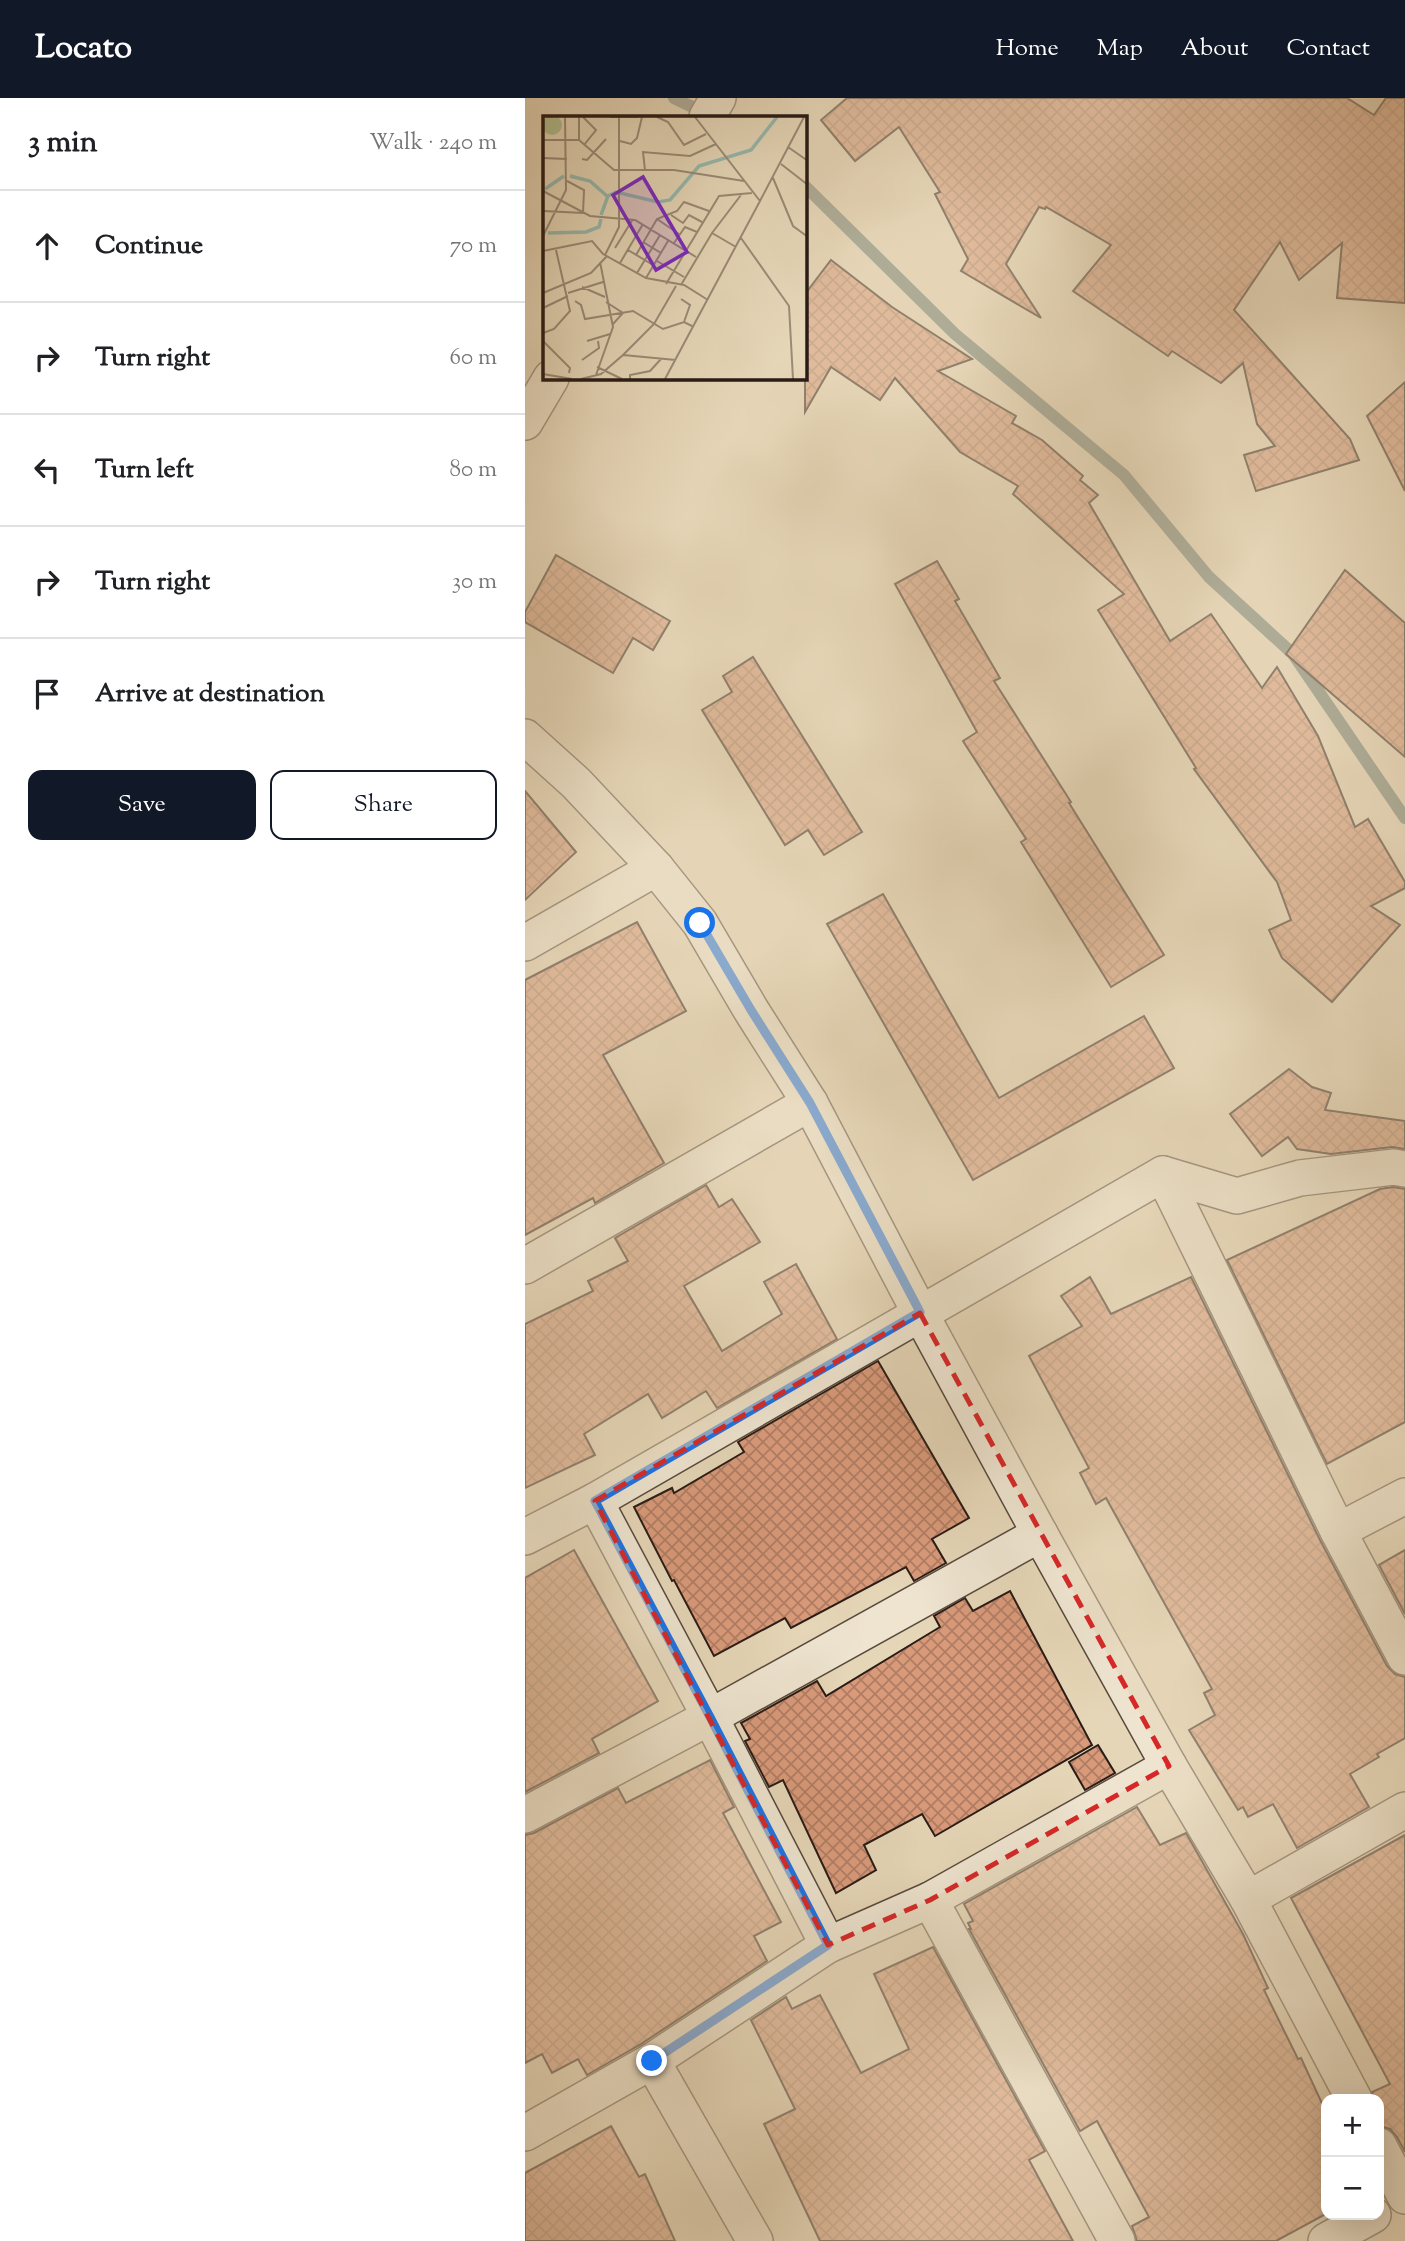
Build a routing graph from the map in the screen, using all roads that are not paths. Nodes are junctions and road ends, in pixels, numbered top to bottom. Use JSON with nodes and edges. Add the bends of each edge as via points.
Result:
{"nodes":[{"id":1,"x":718,"y":98,"type":"edge"},
{"id":2,"x":708,"y":116,"type":"edge"},
{"id":3,"x":550,"y":380,"type":"edge"},
{"id":4,"x":525,"y":422,"type":"edge"},
{"id":5,"x":525,"y":737,"type":"edge"},
{"id":6,"x":656,"y":868,"type":"junction"},
{"id":7,"x":525,"y":943,"type":"edge"},
{"id":8,"x":810,"y":1103,"type":"junction"},
{"id":9,"x":1405,"y":1169,"type":"edge"},
{"id":10,"x":1163,"y":1174,"type":"junction"},
{"id":11,"x":525,"y":1266,"type":"edge"},
{"id":12,"x":920,"y":1312,"type":"junction"},
{"id":13,"x":1405,"y":1496,"type":"edge"},
{"id":14,"x":595,"y":1501,"type":"junction"},
{"id":15,"x":1338,"y":1531,"type":"junction"},
{"id":16,"x":1040,"y":1534,"type":"junction"},
{"id":17,"x":525,"y":1537,"type":"edge"},
{"id":18,"x":1405,"y":1657,"type":"edge"},
{"id":19,"x":710,"y":1717,"type":"junction"},
{"id":20,"x":1169,"y":1766,"type":"junction"},
{"id":21,"x":1405,"y":1810,"type":"edge"},
{"id":22,"x":525,"y":1815,"type":"edge"},
{"id":23,"x":1248,"y":1899,"type":"junction"},
{"id":24,"x":930,"y":1900,"type":"junction"},
{"id":25,"x":828,"y":1945,"type":"junction"},
{"id":26,"x":652,"y":2061,"type":"junction"},
{"id":27,"x":1351,"y":2094,"type":"edge"},
{"id":28,"x":526,"y":2130,"type":"edge"},
{"id":29,"x":1384,"y":2156,"type":"edge"},
{"id":30,"x":1405,"y":2196,"type":"edge"},
{"id":31,"x":1384,"y":2208,"type":"edge"},
{"id":32,"x":1364,"y":2220,"type":"edge"},
{"id":33,"x":755,"y":2241,"type":"edge"},
{"id":34,"x":1117,"y":2241,"type":"edge"},
{"id":35,"x":1326,"y":2241,"type":"edge"}],
"edges":[{"from":1,"to":2,"type":"street"},
{"from":3,"to":4,"type":"street"},
{"from":5,"to":6,"type":"street","via":[[576,783]]},
{"from":6,"to":7,"type":"street"},
{"from":6,"to":8,"type":"street","via":[[700,923]]},
{"from":8,"to":11,"type":"street"},
{"from":8,"to":12,"type":"street"},
{"from":9,"to":10,"type":"street","via":[[1300,1178],[1237,1196]]},
{"from":10,"to":12,"type":"street"},
{"from":10,"to":15,"type":"street"},
{"from":12,"to":14,"type":"street"},
{"from":12,"to":16,"type":"street"},
{"from":13,"to":15,"type":"street"},
{"from":14,"to":17,"type":"street"},
{"from":14,"to":19,"type":"street"},
{"from":15,"to":18,"type":"street"},
{"from":16,"to":19,"type":"street"},
{"from":16,"to":20,"type":"street"},
{"from":19,"to":22,"type":"street"},
{"from":19,"to":25,"type":"street"},
{"from":20,"to":23,"type":"street"},
{"from":20,"to":24,"type":"street"},
{"from":21,"to":23,"type":"street"},
{"from":23,"to":27,"type":"street"},
{"from":24,"to":25,"type":"street"},
{"from":24,"to":34,"type":"street"},
{"from":25,"to":26,"type":"street"},
{"from":26,"to":28,"type":"street"},
{"from":26,"to":33,"type":"street"},
{"from":29,"to":30,"type":"street"},
{"from":30,"to":31,"type":"street"},
{"from":32,"to":35,"type":"street"}]}
